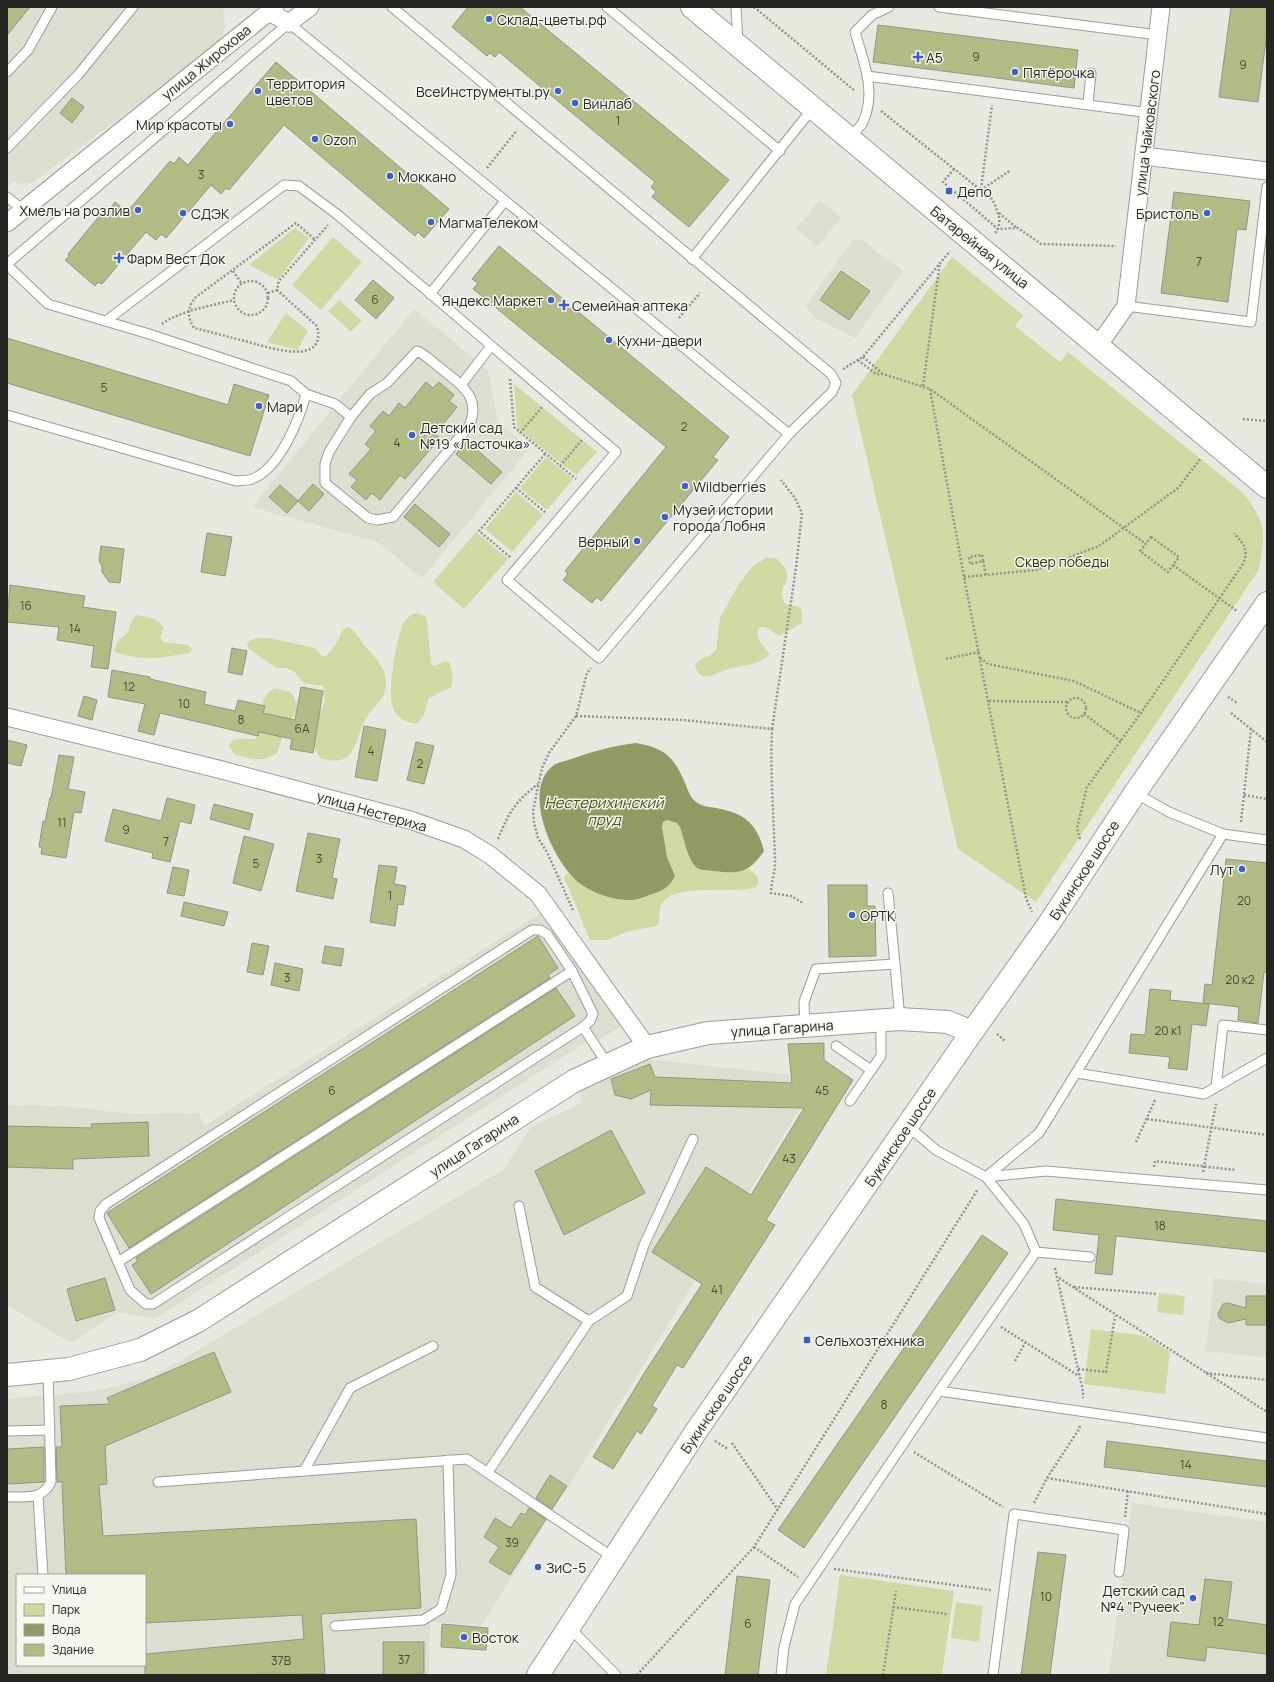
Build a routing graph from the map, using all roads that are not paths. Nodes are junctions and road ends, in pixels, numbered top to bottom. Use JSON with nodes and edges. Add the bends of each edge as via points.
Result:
{"nodes":[{"id":1,"x":52,"y":7,"type":"edge"},
{"id":2,"x":133,"y":7,"type":"edge"},
{"id":3,"x":310,"y":7,"type":"edge"},
{"id":4,"x":392,"y":7,"type":"edge"},
{"id":5,"x":607,"y":7,"type":"edge"},
{"id":6,"x":692,"y":7,"type":"edge"},
{"id":7,"x":736,"y":7,"type":"edge"},
{"id":8,"x":888,"y":7,"type":"edge"},
{"id":9,"x":939,"y":7,"type":"edge"},
{"id":10,"x":1161,"y":7,"type":"edge"},
{"id":11,"x":268,"y":9,"type":"edge"},
{"id":12,"x":1010,"y":12,"type":"edge"},
{"id":13,"x":289,"y":24,"type":"junction"},
{"id":14,"x":1158,"y":34,"type":"junction"},
{"id":15,"x":738,"y":45,"type":"junction"},
{"id":16,"x":7,"y":72,"type":"edge"},
{"id":17,"x":1091,"y":73,"type":"dead end"},
{"id":18,"x":867,"y":76,"type":"junction"},
{"id":19,"x":1088,"y":104,"type":"junction"},
{"id":20,"x":813,"y":108,"type":"junction"},
{"id":21,"x":1150,"y":113,"type":"junction"},
{"id":22,"x":849,"y":138,"type":"junction"},
{"id":23,"x":7,"y":148,"type":"edge"},
{"id":24,"x":780,"y":151,"type":"junction"},
{"id":25,"x":1144,"y":156,"type":"junction"},
{"id":26,"x":1267,"y":171,"type":"edge"},
{"id":27,"x":1267,"y":187,"type":"edge"},
{"id":28,"x":7,"y":197,"type":"edge"},
{"id":29,"x":505,"y":201,"type":"junction"},
{"id":30,"x":23,"y":210,"type":"junction"},
{"id":31,"x":7,"y":223,"type":"edge"},
{"id":32,"x":692,"y":259,"type":"junction"},
{"id":33,"x":7,"y":264,"type":"edge"},
{"id":34,"x":430,"y":294,"type":"junction"},
{"id":35,"x":1126,"y":306,"type":"junction"},
{"id":36,"x":106,"y":322,"type":"junction"},
{"id":37,"x":491,"y":346,"type":"junction"},
{"id":38,"x":1098,"y":346,"type":"junction"},
{"id":39,"x":461,"y":385,"type":"junction"},
{"id":40,"x":306,"y":394,"type":"junction"},
{"id":41,"x":7,"y":415,"type":"edge"},
{"id":42,"x":351,"y":417,"type":"junction"},
{"id":43,"x":789,"y":434,"type":"junction"},
{"id":44,"x":1267,"y":487,"type":"edge"},
{"id":45,"x":1267,"y":603,"type":"edge"},
{"id":46,"x":7,"y":717,"type":"edge"},
{"id":47,"x":1135,"y":793,"type":"junction"},
{"id":48,"x":1223,"y":834,"type":"junction"},
{"id":49,"x":1267,"y":840,"type":"edge"},
{"id":50,"x":888,"y":893,"type":"dead end"},
{"id":51,"x":895,"y":964,"type":"junction"},
{"id":52,"x":572,"y":971,"type":"junction"},
{"id":53,"x":890,"y":1020,"type":"junction"},
{"id":54,"x":583,"y":1027,"type":"junction"},
{"id":55,"x":805,"y":1027,"type":"junction"},
{"id":56,"x":1267,"y":1030,"type":"edge"},
{"id":57,"x":972,"y":1032,"type":"junction"},
{"id":58,"x":836,"y":1046,"type":"dead end"},
{"id":59,"x":647,"y":1047,"type":"junction"},
{"id":60,"x":1267,"y":1058,"type":"edge"},
{"id":61,"x":608,"y":1065,"type":"junction"},
{"id":62,"x":871,"y":1070,"type":"junction"},
{"id":63,"x":1077,"y":1073,"type":"junction"},
{"id":64,"x":1216,"y":1087,"type":"junction"},
{"id":65,"x":850,"y":1101,"type":"dead end"},
{"id":66,"x":908,"y":1126,"type":"junction"},
{"id":67,"x":693,"y":1139,"type":"dead end"},
{"id":68,"x":986,"y":1177,"type":"junction"},
{"id":69,"x":1267,"y":1190,"type":"edge"},
{"id":70,"x":519,"y":1206,"type":"dead end"},
{"id":71,"x":1036,"y":1252,"type":"junction"},
{"id":72,"x":1090,"y":1257,"type":"dead end"},
{"id":73,"x":118,"y":1262,"type":"junction"},
{"id":74,"x":589,"y":1321,"type":"junction"},
{"id":75,"x":433,"y":1346,"type":"dead end"},
{"id":76,"x":48,"y":1371,"type":"junction"},
{"id":77,"x":7,"y":1375,"type":"edge"},
{"id":78,"x":939,"y":1391,"type":"junction"},
{"id":79,"x":50,"y":1430,"type":"junction"},
{"id":80,"x":7,"y":1431,"type":"edge"},
{"id":81,"x":1267,"y":1438,"type":"edge"},
{"id":82,"x":448,"y":1460,"type":"junction"},
{"id":83,"x":304,"y":1471,"type":"junction"},
{"id":84,"x":488,"y":1472,"type":"junction"},
{"id":85,"x":158,"y":1482,"type":"dead end"},
{"id":86,"x":38,"y":1496,"type":"junction"},
{"id":87,"x":7,"y":1497,"type":"edge"},
{"id":88,"x":614,"y":1558,"type":"junction"},
{"id":89,"x":1119,"y":1572,"type":"dead end"},
{"id":90,"x":43,"y":1574,"type":"edge"},
{"id":91,"x":335,"y":1626,"type":"dead end"},
{"id":92,"x":569,"y":1627,"type":"junction"},
{"id":93,"x":538,"y":1675,"type":"edge"},
{"id":94,"x":616,"y":1675,"type":"edge"},
{"id":95,"x":781,"y":1675,"type":"edge"},
{"id":96,"x":993,"y":1675,"type":"edge"}],
"edges":[{"from":1,"to":16,"type":"lane","via":[[28,50]]},
{"from":2,"to":23,"type":"lane","via":[[78,75]]},
{"from":3,"to":13,"type":"street"},
{"from":4,"to":32,"type":"lane"},
{"from":5,"to":24,"type":"lane"},
{"from":6,"to":15,"type":"main road","name":"Батарейная улица"},
{"from":7,"to":15,"type":"lane"},
{"from":8,"to":18,"type":"lane","via":[[872,15],[855,32]]},
{"from":9,"to":12,"type":"lane"},
{"from":10,"to":14,"type":"street","name":"улица Чайковского"},
{"from":11,"to":13,"type":"street"},
{"from":11,"to":30,"type":"street","name":"улица Жирохова"},
{"from":12,"to":14,"type":"lane"},
{"from":13,"to":29,"type":"lane"},
{"from":13,"to":33,"type":"lane"},
{"from":14,"to":21,"type":"street","name":"улица Чайковского"},
{"from":15,"to":20,"type":"main road","name":"Батарейная улица"},
{"from":17,"to":19,"type":"lane"},
{"from":18,"to":19,"type":"lane"},
{"from":18,"to":22,"type":"lane","via":[[870,94],[863,122]]},
{"from":19,"to":21,"type":"lane"},
{"from":20,"to":22,"type":"main road","name":"Батарейная улица"},
{"from":20,"to":24,"type":"lane"},
{"from":21,"to":25,"type":"street","name":"улица Чайковского"},
{"from":22,"to":38,"type":"main road","name":"Батарейная улица"},
{"from":24,"to":32,"type":"lane"},
{"from":25,"to":26,"type":"street"},
{"from":25,"to":35,"type":"street","name":"улица Чайковского"},
{"from":27,"to":35,"type":"lane","via":[[1251,322]]},
{"from":28,"to":30,"type":"lane"},
{"from":29,"to":34,"type":"lane"},
{"from":29,"to":43,"type":"lane"},
{"from":30,"to":31,"type":"street","name":"улица Жирохова"},
{"from":32,"to":43,"type":"lane","via":[[832,374],[836,383],[832,392]]},
{"from":33,"to":36,"type":"lane","via":[[48,304]]},
{"from":34,"to":36,"type":"lane","via":[[338,215],[299,186],[284,185]]},
{"from":34,"to":37,"type":"lane"},
{"from":35,"to":38,"type":"street","name":"улица Чайковского"},
{"from":36,"to":40,"type":"lane","via":[[291,381]]},
{"from":37,"to":39,"type":"lane"},
{"from":37,"to":43,"type":"lane","via":[[616,452],[507,580],[599,658]]},
{"from":38,"to":44,"type":"main road","name":"Батарейная улица"},
{"from":39,"to":42,"type":"lane","via":[[417,351],[387,383],[370,394]]},
{"from":39,"to":42,"type":"lane","via":[[470,395],[472,402],[469,426],[392,517],[386,520],[368,518],[326,482],[324,473],[329,452]]},
{"from":40,"to":41,"type":"lane","via":[[291,437],[266,471],[251,480],[236,481]]},
{"from":40,"to":42,"type":"lane","via":[[335,404]]},
{"from":45,"to":47,"type":"main road","name":"Букинское шоссе"},
{"from":46,"to":59,"type":"street","name":"улица Нестериха","via":[[410,820],[464,839],[538,894]]},
{"from":47,"to":48,"type":"lane","via":[[1169,812]]},
{"from":47,"to":57,"type":"main road","name":"Букинское шоссе","via":[[1048,925]]},
{"from":48,"to":49,"type":"lane"},
{"from":48,"to":63,"type":"lane"},
{"from":50,"to":51,"type":"lane"},
{"from":51,"to":53,"type":"lane"},
{"from":51,"to":55,"type":"lane","via":[[816,969],[804,1002]]},
{"from":52,"to":54,"type":"lane","via":[[593,1014]]},
{"from":52,"to":73,"type":"lane"},
{"from":52,"to":73,"type":"lane","via":[[547,934],[540,930],[532,930],[518,938],[106,1204],[100,1211],[99,1218]]},
{"from":53,"to":55,"type":"main road","name":"улица Гагарина"},
{"from":53,"to":57,"type":"main road","name":"улица Гагарина","via":[[948,1022]]},
{"from":53,"to":62,"type":"lane","via":[[881,1056]]},
{"from":54,"to":61,"type":"lane"},
{"from":54,"to":73,"type":"lane","via":[[153,1304],[146,1304],[130,1290]]},
{"from":55,"to":59,"type":"main road","name":"улица Гагарина","via":[[708,1033]]},
{"from":56,"to":64,"type":"lane","via":[[1223,1025]]},
{"from":57,"to":66,"type":"main road","name":"Букинское шоссе"},
{"from":58,"to":62,"type":"lane"},
{"from":59,"to":61,"type":"main road","name":"улица Гагарина"},
{"from":60,"to":64,"type":"lane"},
{"from":61,"to":76,"type":"main road","name":"улица Гагарина","via":[[574,1081],[198,1321],[140,1350],[69,1369]]},
{"from":62,"to":65,"type":"lane"},
{"from":63,"to":64,"type":"lane","via":[[1204,1094]]},
{"from":63,"to":68,"type":"lane","via":[[1039,1133]]},
{"from":66,"to":68,"type":"lane","via":[[936,1150]]},
{"from":66,"to":88,"type":"main road","name":"Букинское шоссе","via":[[697,1430]]},
{"from":67,"to":74,"type":"lane","via":[[647,1238],[627,1296]]},
{"from":68,"to":69,"type":"lane","via":[[1046,1171]]},
{"from":68,"to":71,"type":"lane","via":[[1024,1224]]},
{"from":70,"to":74,"type":"lane","via":[[535,1287]]},
{"from":71,"to":72,"type":"lane"},
{"from":71,"to":78,"type":"lane","via":[[991,1320]]},
{"from":74,"to":84,"type":"lane"},
{"from":75,"to":83,"type":"lane","via":[[350,1388]]},
{"from":76,"to":77,"type":"main road","name":"улица Гагарина"},
{"from":76,"to":79,"type":"lane"},
{"from":78,"to":81,"type":"lane"},
{"from":78,"to":95,"type":"lane","via":[[795,1604],[784,1647]]},
{"from":79,"to":80,"type":"lane"},
{"from":79,"to":86,"type":"lane","via":[[51,1482],[47,1490]]},
{"from":82,"to":83,"type":"lane"},
{"from":82,"to":84,"type":"lane","via":[[467,1458]]},
{"from":82,"to":91,"type":"lane","via":[[451,1575],[441,1609],[423,1620]]},
{"from":83,"to":85,"type":"lane"},
{"from":84,"to":88,"type":"lane"},
{"from":86,"to":87,"type":"lane"},
{"from":86,"to":90,"type":"lane"},
{"from":88,"to":92,"type":"main road","name":"Букинское шоссе"},
{"from":89,"to":96,"type":"lane","via":[[1124,1530],[1014,1514]]},
{"from":92,"to":93,"type":"main road","name":"Букинское шоссе"},
{"from":92,"to":94,"type":"lane"}]}
